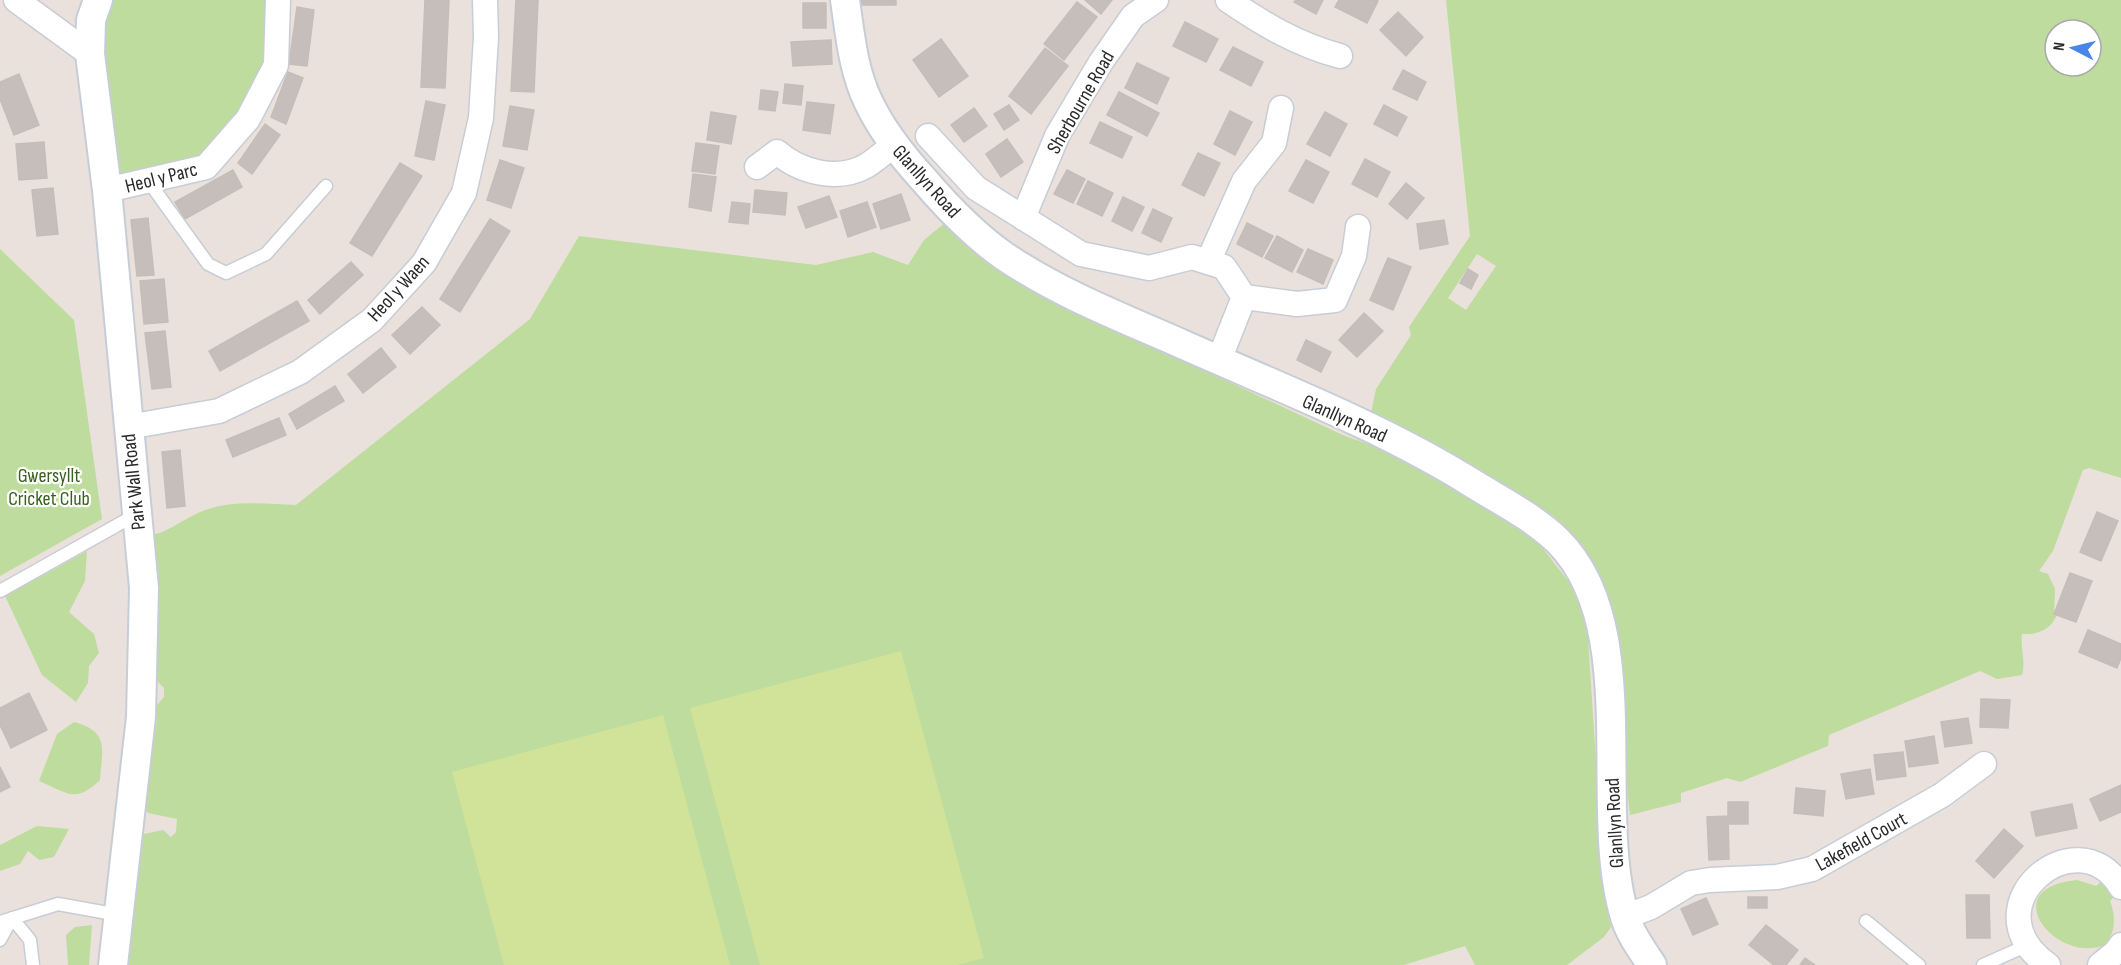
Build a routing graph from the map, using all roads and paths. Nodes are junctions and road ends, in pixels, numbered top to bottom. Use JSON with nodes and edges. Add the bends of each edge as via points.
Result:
{"nodes":[{"id":1,"x":16,"y":0,"type":"edge"},
{"id":2,"x":98,"y":0,"type":"edge"},
{"id":3,"x":278,"y":0,"type":"edge"},
{"id":4,"x":485,"y":0,"type":"edge"},
{"id":5,"x":845,"y":0,"type":"edge"},
{"id":6,"x":1156,"y":0,"type":"edge"},
{"id":7,"x":1228,"y":0,"type":"edge"},
{"id":8,"x":90,"y":54,"type":"junction"},
{"id":9,"x":1340,"y":56,"type":"dead end"},
{"id":10,"x":1281,"y":108,"type":"dead end"},
{"id":11,"x":928,"y":136,"type":"dead end"},
{"id":12,"x":893,"y":146,"type":"junction"},
{"id":13,"x":757,"y":167,"type":"dead end"},
{"id":14,"x":149,"y":182,"type":"junction"},
{"id":15,"x":326,"y":186,"type":"dead end"},
{"id":16,"x":107,"y":190,"type":"junction"},
{"id":17,"x":1023,"y":218,"type":"junction"},
{"id":18,"x":1358,"y":227,"type":"dead end"},
{"id":19,"x":1208,"y":262,"type":"junction"},
{"id":20,"x":1244,"y":297,"type":"junction"},
{"id":21,"x":1219,"y":360,"type":"junction"},
{"id":22,"x":128,"y":427,"type":"junction"},
{"id":23,"x":137,"y":514,"type":"junction"},
{"id":24,"x":0,"y":591,"type":"edge"},
{"id":25,"x":1984,"y":764,"type":"dead end"},
{"id":26,"x":2121,"y":885,"type":"edge"},
{"id":27,"x":119,"y":915,"type":"junction"},
{"id":28,"x":1625,"y":917,"type":"junction"},
{"id":29,"x":6,"y":920,"type":"edge"},
{"id":30,"x":1866,"y":921,"type":"dead end"},
{"id":31,"x":0,"y":940,"type":"edge"},
{"id":32,"x":2028,"y":945,"type":"junction"},
{"id":33,"x":2121,"y":945,"type":"edge"},
{"id":34,"x":33,"y":965,"type":"edge"},
{"id":35,"x":113,"y":965,"type":"edge"},
{"id":36,"x":1652,"y":965,"type":"edge"},
{"id":37,"x":1919,"y":965,"type":"edge"},
{"id":38,"x":1983,"y":965,"type":"edge"},
{"id":39,"x":2048,"y":965,"type":"edge"},
{"id":40,"x":2100,"y":965,"type":"edge"}],
"edges":[{"from":1,"to":8,"type":"street"},
{"from":2,"to":8,"type":"street","name":"Park Wall Road","via":[[91,20]]},
{"from":3,"to":14,"type":"street","name":"Heol y Parc","via":[[276,65],[248,119],[206,166]]},
{"from":4,"to":22,"type":"street","name":"Heol y Waen","via":[[482,118],[464,193],[424,263],[372,320],[300,372],[219,411]]},
{"from":5,"to":12,"type":"street","name":"Glanllyn Road","via":[[856,70],[867,100]]},
{"from":6,"to":17,"type":"street","name":"Sherbourne Road","via":[[1133,16],[1101,62],[1057,136]]},
{"from":7,"to":9,"type":"street","via":[[1263,25]]},
{"from":8,"to":16,"type":"street","name":"Park Wall Road"},
{"from":10,"to":19,"type":"street","via":[[1274,143],[1244,181]]},
{"from":11,"to":17,"type":"street","via":[[976,188]]},
{"from":12,"to":13,"type":"street","via":[[865,166],[826,173],[806,171],[777,145]]},
{"from":12,"to":21,"type":"street","name":"Glanllyn Road","via":[[951,211],[1003,255],[1065,292]]},
{"from":14,"to":15,"type":"lane","via":[[208,264],[226,273],[266,254]]},
{"from":14,"to":16,"type":"street","name":"Heol y Parc"},
{"from":16,"to":22,"type":"street","name":"Park Wall Road"},
{"from":17,"to":19,"type":"street","via":[[1081,255],[1149,268],[1192,257]]},
{"from":18,"to":20,"type":"street","via":[[1354,256],[1335,300],[1297,303]]},
{"from":19,"to":20,"type":"street","via":[[1224,267]]},
{"from":20,"to":21,"type":"street"},
{"from":21,"to":28,"type":"street","name":"Glanllyn Road","via":[[1427,455],[1531,520],[1558,542],[1580,569],[1603,634],[1617,879]]},
{"from":22,"to":23,"type":"street","name":"Park Wall Road"},
{"from":23,"to":24,"type":"lane"},
{"from":23,"to":27,"type":"street","name":"Park Wall Road","via":[[144,588],[144,655]]},
{"from":25,"to":28,"type":"street","name":"Lakefield Court","via":[[1942,795],[1812,869],[1776,877],[1691,883],[1651,907]]},
{"from":26,"to":32,"type":"street","via":[[2107,871],[2090,863],[2063,862],[2038,873],[2026,888],[2020,905],[2019,923]]},
{"from":27,"to":29,"type":"lane","via":[[58,904]]},
{"from":27,"to":35,"type":"street","name":"Park Wall Road"},
{"from":28,"to":36,"type":"street","name":"Glanllyn Road"},
{"from":29,"to":31,"type":"lane"},
{"from":29,"to":34,"type":"lane","via":[[30,940]]},
{"from":30,"to":37,"type":"lane"},
{"from":32,"to":38,"type":"lane"},
{"from":32,"to":39,"type":"street"},
{"from":33,"to":40,"type":"street"}]}
